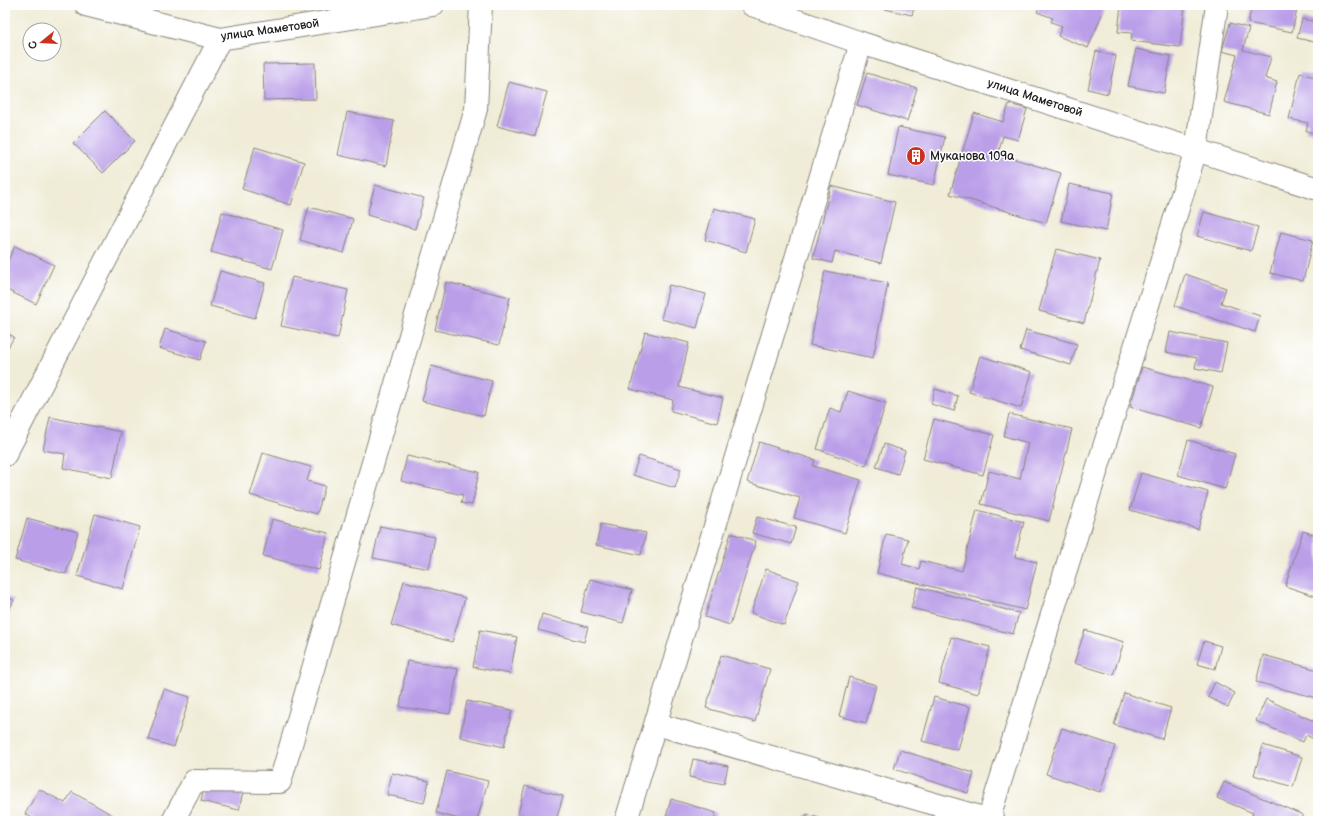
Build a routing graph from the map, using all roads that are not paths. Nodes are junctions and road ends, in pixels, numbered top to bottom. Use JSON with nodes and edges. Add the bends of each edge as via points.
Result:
{"nodes":[{"id":1,"x":86,"y":5,"type":"edge"},
{"id":2,"x":433,"y":5,"type":"edge"},
{"id":3,"x":481,"y":5,"type":"edge"},
{"id":4,"x":752,"y":5,"type":"edge"},
{"id":5,"x":1217,"y":5,"type":"edge"},
{"id":6,"x":220,"y":39,"type":"junction"},
{"id":7,"x":861,"y":43,"type":"junction"},
{"id":8,"x":1196,"y":150,"type":"junction"},
{"id":9,"x":1318,"y":189,"type":"edge"},
{"id":10,"x":5,"y":455,"type":"edge"},
{"id":11,"x":656,"y":724,"type":"junction"},
{"id":12,"x":990,"y":820,"type":"edge"},
{"id":13,"x":174,"y":821,"type":"edge"},
{"id":14,"x":626,"y":821,"type":"edge"}],
"edges":[{"from":1,"to":6,"type":"street","name":"улица Маметовой"},
{"from":2,"to":6,"type":"street","name":"улица Маметовой"},
{"from":3,"to":13,"type":"street","via":[[476,109],[280,782],[194,781]]},
{"from":4,"to":7,"type":"street","name":"улица Маметовой"},
{"from":5,"to":8,"type":"street"},
{"from":6,"to":10,"type":"street"},
{"from":7,"to":8,"type":"street","name":"улица Маметовой"},
{"from":7,"to":11,"type":"street"},
{"from":8,"to":9,"type":"street","name":"улица Маметовой"},
{"from":8,"to":12,"type":"street"},
{"from":11,"to":12,"type":"street"},
{"from":11,"to":14,"type":"street"}]}
